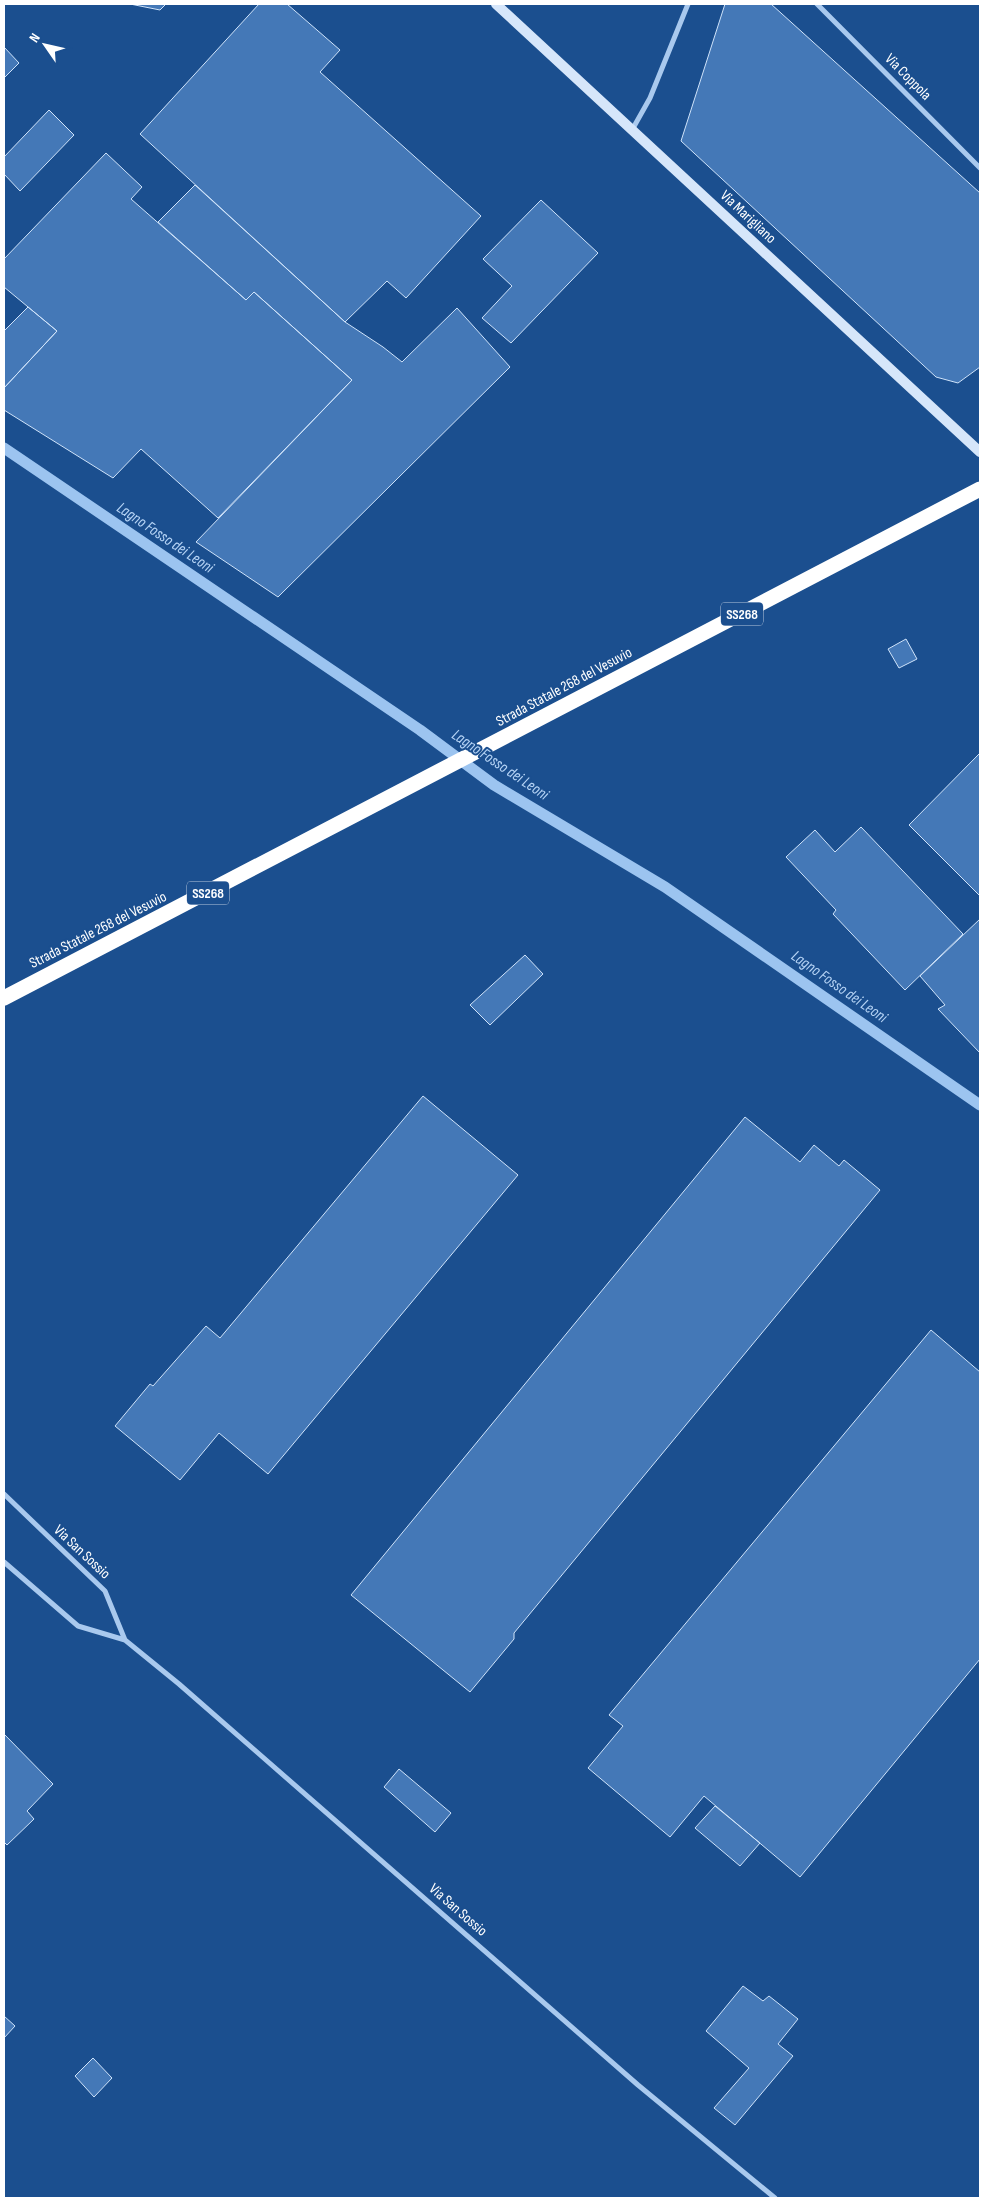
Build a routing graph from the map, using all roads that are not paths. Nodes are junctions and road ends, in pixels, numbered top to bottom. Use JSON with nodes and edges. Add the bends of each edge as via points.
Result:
{"nodes":[{"id":1,"x":496,"y":4,"type":"edge"},
{"id":2,"x":688,"y":4,"type":"edge"},
{"id":3,"x":816,"y":4,"type":"edge"},
{"id":4,"x":632,"y":130,"type":"junction"},
{"id":5,"x":980,"y":168,"type":"edge"},
{"id":6,"x":980,"y":452,"type":"edge"},
{"id":7,"x":980,"y":489,"type":"edge"},
{"id":8,"x":4,"y":998,"type":"edge"},
{"id":9,"x":4,"y":1494,"type":"edge"},
{"id":10,"x":4,"y":1562,"type":"edge"},
{"id":11,"x":126,"y":1640,"type":"junction"},
{"id":12,"x":775,"y":2198,"type":"edge"}],
"edges":[{"from":1,"to":4,"type":"street","name":"Via Marigliano"},
{"from":2,"to":4,"type":"street","via":[[650,98]]},
{"from":3,"to":5,"type":"street","name":"Via Coppola"},
{"from":4,"to":6,"type":"street","name":"Via Marigliano"},
{"from":7,"to":8,"type":"highway","name":"Strada Statale 268 del Vesuvio","number":"SS268"},
{"from":9,"to":11,"type":"street","name":"Via San Sossio","via":[[105,1590]]},
{"from":10,"to":11,"type":"street","name":"Via San Sossio","via":[[78,1626]]},
{"from":11,"to":12,"type":"street","name":"Via San Sossio","via":[[359,1839],[638,2085]]}]}
